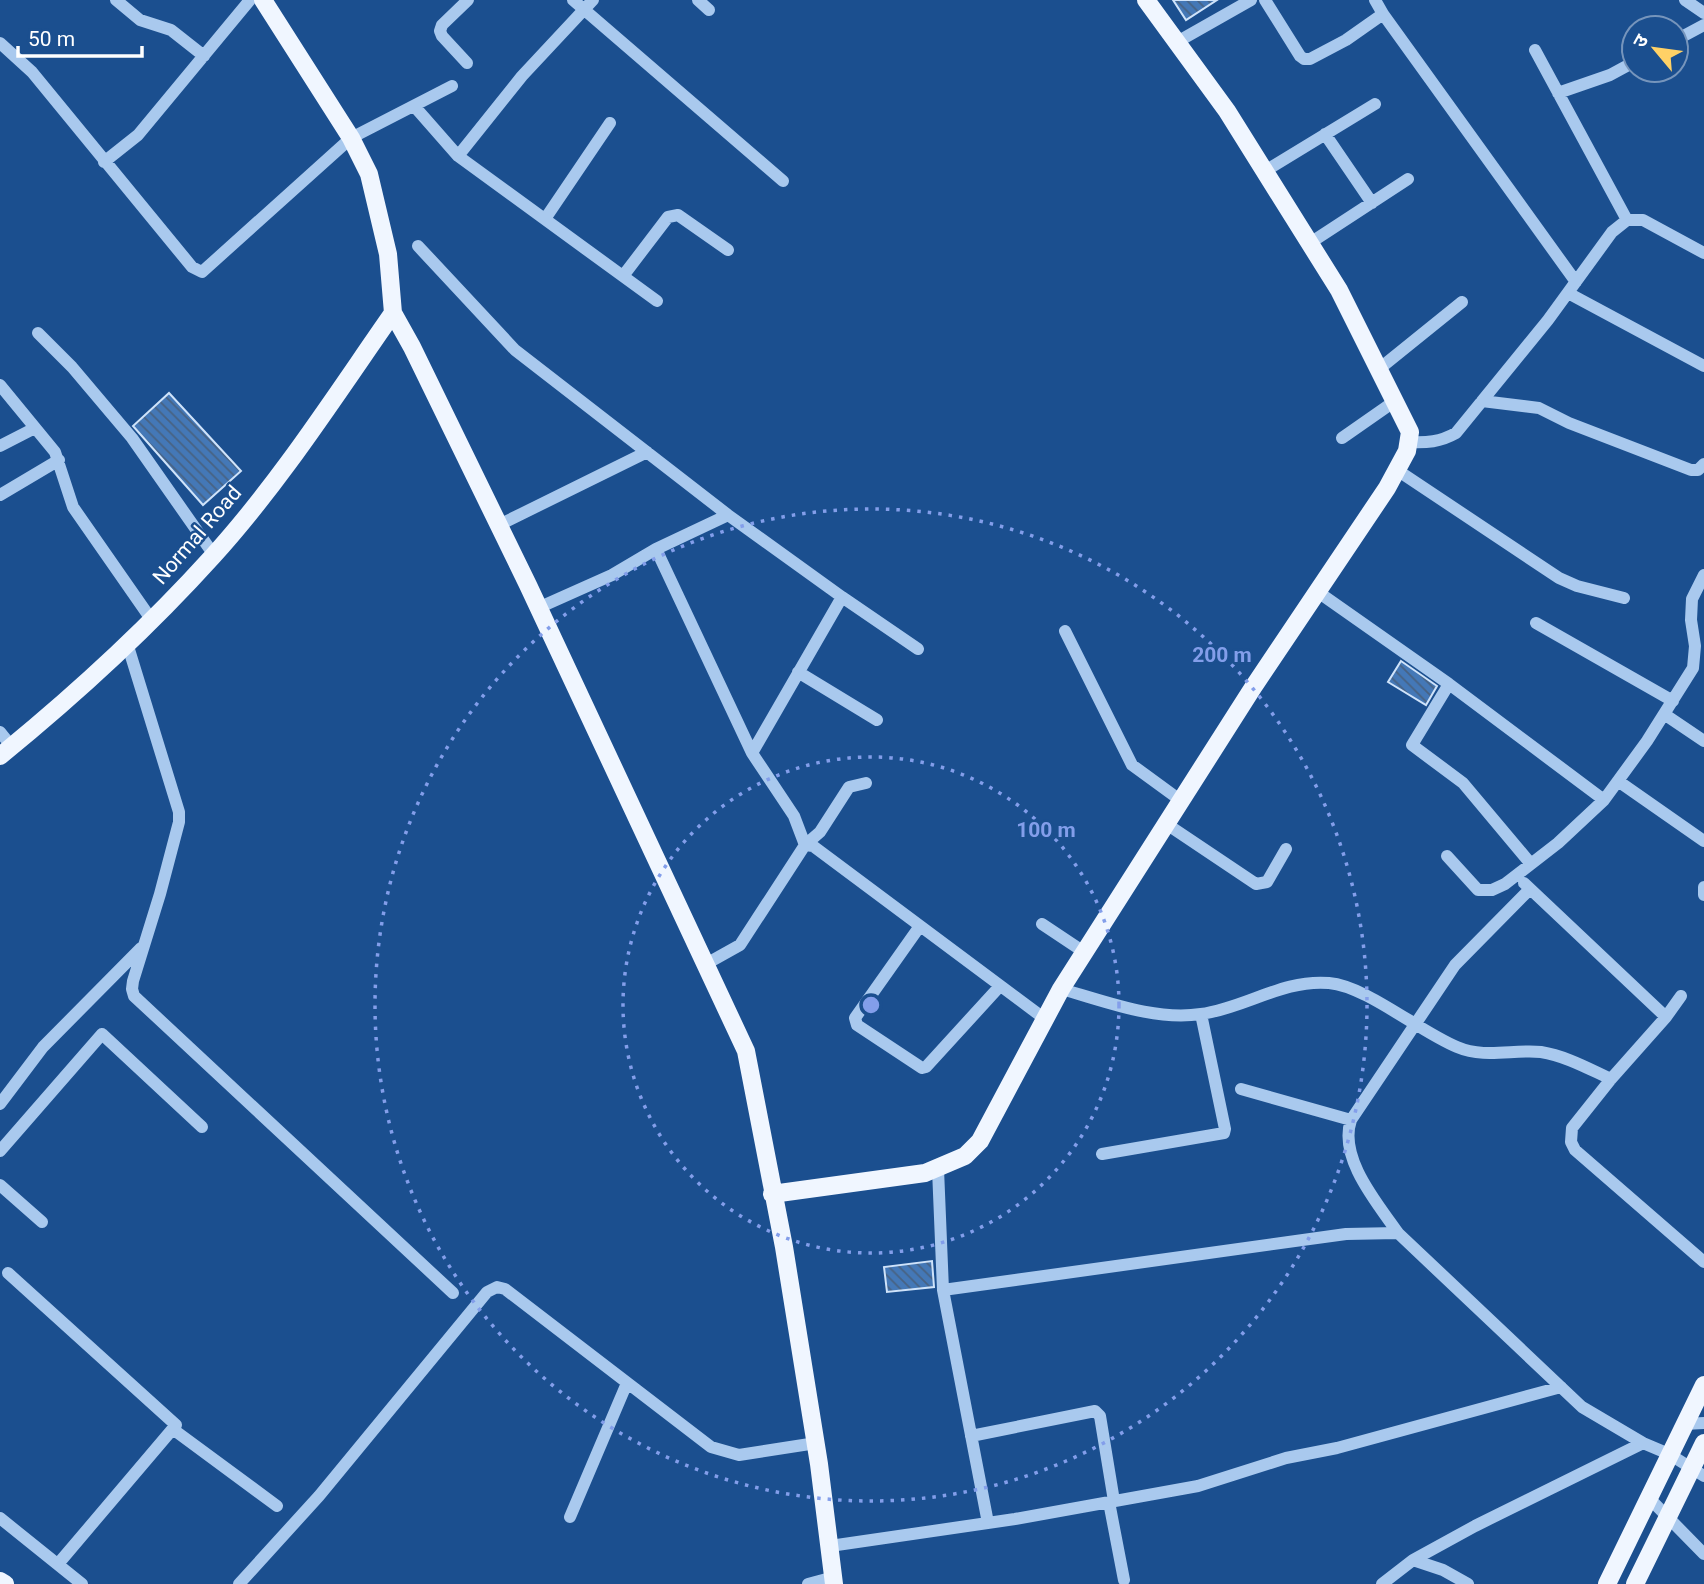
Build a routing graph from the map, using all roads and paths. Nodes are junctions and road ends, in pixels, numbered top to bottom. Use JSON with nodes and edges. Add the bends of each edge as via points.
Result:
{"nodes":[{"id":1,"x":116,"y":0,"type":"edge"},
{"id":2,"x":250,"y":0,"type":"edge"},
{"id":3,"x":263,"y":0,"type":"edge"},
{"id":4,"x":468,"y":0,"type":"edge"},
{"id":5,"x":573,"y":0,"type":"edge"},
{"id":6,"x":698,"y":0,"type":"edge"},
{"id":7,"x":1146,"y":0,"type":"edge"},
{"id":8,"x":1251,"y":0,"type":"edge"},
{"id":9,"x":1265,"y":0,"type":"edge"},
{"id":10,"x":1375,"y":0,"type":"edge"},
{"id":11,"x":1685,"y":0,"type":"edge"},
{"id":12,"x":589,"y":5,"type":"edge"},
{"id":13,"x":709,"y":10,"type":"dead end"},
{"id":14,"x":1704,"y":13,"type":"edge"},
{"id":15,"x":1382,"y":14,"type":"junction"},
{"id":16,"x":1177,"y":42,"type":"junction"},
{"id":17,"x":0,"y":43,"type":"edge"},
{"id":18,"x":1535,"y":50,"type":"dead end"},
{"id":19,"x":204,"y":56,"type":"junction"},
{"id":20,"x":467,"y":63,"type":"dead end"},
{"id":21,"x":1620,"y":70,"type":"edge"},
{"id":22,"x":452,"y":86,"type":"dead end"},
{"id":23,"x":1558,"y":93,"type":"junction"},
{"id":24,"x":1375,"y":104,"type":"dead end"},
{"id":25,"x":415,"y":107,"type":"junction"},
{"id":26,"x":610,"y":123,"type":"dead end"},
{"id":27,"x":1325,"y":134,"type":"junction"},
{"id":28,"x":351,"y":138,"type":"junction"},
{"id":29,"x":458,"y":156,"type":"junction"},
{"id":30,"x":104,"y":162,"type":"junction"},
{"id":31,"x":1265,"y":171,"type":"junction"},
{"id":32,"x":1408,"y":179,"type":"dead end"},
{"id":33,"x":783,"y":181,"type":"dead end"},
{"id":34,"x":1372,"y":203,"type":"junction"},
{"id":35,"x":545,"y":219,"type":"junction"},
{"id":36,"x":1627,"y":220,"type":"junction"},
{"id":37,"x":1310,"y":243,"type":"junction"},
{"id":38,"x":418,"y":246,"type":"dead end"},
{"id":39,"x":727,"y":250,"type":"dead end"},
{"id":40,"x":1704,"y":253,"type":"edge"},
{"id":41,"x":623,"y":276,"type":"junction"},
{"id":42,"x":1576,"y":282,"type":"junction"},
{"id":43,"x":1568,"y":293,"type":"junction"},
{"id":44,"x":657,"y":301,"type":"dead end"},
{"id":45,"x":1462,"y":302,"type":"dead end"},
{"id":46,"x":393,"y":313,"type":"junction"},
{"id":47,"x":38,"y":333,"type":"dead end"},
{"id":48,"x":1704,"y":366,"type":"edge"},
{"id":49,"x":1379,"y":369,"type":"junction"},
{"id":50,"x":1,"y":386,"type":"edge"},
{"id":51,"x":1395,"y":401,"type":"junction"},
{"id":52,"x":1482,"y":401,"type":"junction"},
{"id":53,"x":35,"y":428,"type":"junction"},
{"id":54,"x":1342,"y":438,"type":"dead end"},
{"id":55,"x":1408,"y":442,"type":"junction"},
{"id":56,"x":0,"y":446,"type":"edge"},
{"id":57,"x":647,"y":452,"type":"junction"},
{"id":58,"x":59,"y":460,"type":"junction"},
{"id":59,"x":1397,"y":470,"type":"junction"},
{"id":60,"x":1702,"y":471,"type":"edge"},
{"id":61,"x":0,"y":495,"type":"edge"},
{"id":62,"x":728,"y":514,"type":"junction"},
{"id":63,"x":499,"y":525,"type":"junction"},
{"id":64,"x":656,"y":549,"type":"junction"},
{"id":65,"x":214,"y":555,"type":"junction"},
{"id":66,"x":1704,"y":575,"type":"edge"},
{"id":67,"x":1318,"y":592,"type":"junction"},
{"id":68,"x":842,"y":597,"type":"junction"},
{"id":69,"x":1624,"y":598,"type":"dead end"},
{"id":70,"x":1692,"y":599,"type":"junction"},
{"id":71,"x":1704,"y":607,"type":"edge"},
{"id":72,"x":538,"y":608,"type":"junction"},
{"id":73,"x":150,"y":620,"type":"junction"},
{"id":74,"x":1536,"y":623,"type":"dead end"},
{"id":75,"x":1065,"y":631,"type":"dead end"},
{"id":76,"x":127,"y":643,"type":"junction"},
{"id":77,"x":918,"y":649,"type":"dead end"},
{"id":78,"x":798,"y":672,"type":"junction"},
{"id":79,"x":1448,"y":684,"type":"junction"},
{"id":80,"x":1672,"y":701,"type":"junction"},
{"id":81,"x":1664,"y":714,"type":"junction"},
{"id":82,"x":877,"y":720,"type":"dead end"},
{"id":83,"x":0,"y":732,"type":"edge"},
{"id":84,"x":1704,"y":741,"type":"edge"},
{"id":85,"x":6,"y":751,"type":"edge"},
{"id":86,"x":752,"y":753,"type":"junction"},
{"id":87,"x":1618,"y":781,"type":"junction"},
{"id":88,"x":866,"y":783,"type":"dead end"},
{"id":89,"x":1180,"y":800,"type":"junction"},
{"id":90,"x":1604,"y":800,"type":"junction"},
{"id":91,"x":1165,"y":823,"type":"junction"},
{"id":92,"x":1704,"y":841,"type":"edge"},
{"id":93,"x":804,"y":845,"type":"junction"},
{"id":94,"x":1286,"y":849,"type":"dead end"},
{"id":95,"x":1447,"y":856,"type":"dead end"},
{"id":96,"x":1531,"y":864,"type":"junction"},
{"id":97,"x":1516,"y":876,"type":"junction"},
{"id":98,"x":1704,"y":887,"type":"edge"},
{"id":99,"x":1530,"y":889,"type":"junction"},
{"id":100,"x":1704,"y":895,"type":"edge"},
{"id":101,"x":1042,"y":924,"type":"dead end"},
{"id":102,"x":920,"y":926,"type":"junction"},
{"id":103,"x":144,"y":945,"type":"junction"},
{"id":104,"x":1084,"y":951,"type":"junction"},
{"id":105,"x":706,"y":964,"type":"junction"},
{"id":106,"x":1000,"y":986,"type":"junction"},
{"id":107,"x":1061,"y":989,"type":"junction"},
{"id":108,"x":1681,"y":996,"type":"dead end"},
{"id":109,"x":1201,"y":1014,"type":"junction"},
{"id":110,"x":1666,"y":1017,"type":"junction"},
{"id":111,"x":1045,"y":1019,"type":"junction"},
{"id":112,"x":1415,"y":1026,"type":"junction"},
{"id":113,"x":1611,"y":1079,"type":"junction"},
{"id":114,"x":1241,"y":1089,"type":"dead end"},
{"id":115,"x":0,"y":1104,"type":"edge"},
{"id":116,"x":1351,"y":1121,"type":"junction"},
{"id":117,"x":202,"y":1127,"type":"dead end"},
{"id":118,"x":0,"y":1151,"type":"edge"},
{"id":119,"x":1102,"y":1154,"type":"dead end"},
{"id":120,"x":938,"y":1169,"type":"junction"},
{"id":121,"x":0,"y":1185,"type":"edge"},
{"id":122,"x":772,"y":1194,"type":"junction"},
{"id":123,"x":42,"y":1222,"type":"dead end"},
{"id":124,"x":1398,"y":1233,"type":"junction"},
{"id":125,"x":1704,"y":1262,"type":"edge"},
{"id":126,"x":8,"y":1273,"type":"dead end"},
{"id":127,"x":943,"y":1290,"type":"junction"},
{"id":128,"x":453,"y":1293,"type":"dead end"},
{"id":129,"x":627,"y":1383,"type":"junction"},
{"id":130,"x":1704,"y":1385,"type":"edge"},
{"id":131,"x":1561,"y":1387,"type":"junction"},
{"id":132,"x":1704,"y":1423,"type":"edge"},
{"id":133,"x":1684,"y":1424,"type":"junction"},
{"id":134,"x":174,"y":1430,"type":"junction"},
{"id":135,"x":971,"y":1436,"type":"junction"},
{"id":136,"x":816,"y":1443,"type":"junction"},
{"id":137,"x":1643,"y":1443,"type":"junction"},
{"id":138,"x":1704,"y":1443,"type":"edge"},
{"id":139,"x":1669,"y":1454,"type":"junction"},
{"id":140,"x":1697,"y":1472,"type":"edge"},
{"id":141,"x":1649,"y":1498,"type":"junction"},
{"id":142,"x":1112,"y":1502,"type":"junction"},
{"id":143,"x":277,"y":1506,"type":"dead end"},
{"id":144,"x":1667,"y":1516,"type":"junction"},
{"id":145,"x":570,"y":1517,"type":"dead end"},
{"id":146,"x":0,"y":1518,"type":"edge"},
{"id":147,"x":988,"y":1523,"type":"junction"},
{"id":148,"x":830,"y":1546,"type":"junction"},
{"id":149,"x":1704,"y":1553,"type":"edge"},
{"id":150,"x":1413,"y":1560,"type":"junction"},
{"id":151,"x":58,"y":1564,"type":"junction"},
{"id":152,"x":1124,"y":1580,"type":"dead end"},
{"id":153,"x":0,"y":1581,"type":"edge"},
{"id":154,"x":834,"y":1581,"type":"edge"},
{"id":155,"x":5,"y":1584,"type":"edge"},
{"id":156,"x":82,"y":1584,"type":"edge"},
{"id":157,"x":239,"y":1584,"type":"edge"},
{"id":158,"x":808,"y":1584,"type":"edge"},
{"id":159,"x":1382,"y":1584,"type":"edge"},
{"id":160,"x":1468,"y":1584,"type":"edge"},
{"id":161,"x":1607,"y":1584,"type":"edge"},
{"id":162,"x":1635,"y":1584,"type":"edge"}],
"edges":[{"from":1,"to":19,"type":"street","via":[[140,20],[172,30]]},
{"from":2,"to":19,"type":"street"},
{"from":3,"to":28,"type":"main road"},
{"from":4,"to":20,"type":"street","via":[[440,31]]},
{"from":5,"to":12,"type":"street"},
{"from":6,"to":13,"type":"street"},
{"from":7,"to":16,"type":"main road"},
{"from":8,"to":16,"type":"street"},
{"from":9,"to":15,"type":"street","via":[[1304,59],[1346,40]]},
{"from":10,"to":15,"type":"street"},
{"from":11,"to":14,"type":"street"},
{"from":12,"to":29,"type":"street","via":[[522,76]]},
{"from":12,"to":33,"type":"street"},
{"from":15,"to":42,"type":"street"},
{"from":16,"to":31,"type":"main road"},
{"from":17,"to":30,"type":"street","via":[[32,72]]},
{"from":18,"to":23,"type":"street"},
{"from":19,"to":30,"type":"street","via":[[138,135]]},
{"from":21,"to":23,"type":"street"},
{"from":22,"to":25,"type":"street"},
{"from":23,"to":36,"type":"street"},
{"from":24,"to":27,"type":"street"},
{"from":25,"to":28,"type":"street"},
{"from":25,"to":29,"type":"street"},
{"from":26,"to":35,"type":"street"},
{"from":27,"to":31,"type":"street"},
{"from":27,"to":34,"type":"street"},
{"from":28,"to":30,"type":"street","via":[[202,272],[192,267]]},
{"from":28,"to":46,"type":"main road","via":[[369,174],[388,254]]},
{"from":29,"to":35,"type":"street"},
{"from":31,"to":37,"type":"main road"},
{"from":32,"to":34,"type":"street"},
{"from":34,"to":37,"type":"street"},
{"from":35,"to":41,"type":"street"},
{"from":36,"to":40,"type":"street","via":[[1643,220]]},
{"from":36,"to":42,"type":"street","via":[[1612,232]]},
{"from":37,"to":49,"type":"main road"},
{"from":38,"to":57,"type":"street","via":[[515,350]]},
{"from":39,"to":41,"type":"street","via":[[673,215]]},
{"from":41,"to":44,"type":"street"},
{"from":42,"to":43,"type":"street"},
{"from":43,"to":48,"type":"street"},
{"from":43,"to":52,"type":"street"},
{"from":45,"to":49,"type":"street"},
{"from":46,"to":63,"type":"main road"},
{"from":46,"to":65,"type":"main road","name":"Normal Road","via":[[289,462]]},
{"from":47,"to":65,"type":"street","via":[[132,439]]},
{"from":49,"to":51,"type":"main road"},
{"from":50,"to":53,"type":"street"},
{"from":51,"to":54,"type":"street"},
{"from":51,"to":55,"type":"main road","via":[[1410,432]]},
{"from":52,"to":55,"type":"street","via":[[1456,433],[1435,442]]},
{"from":52,"to":60,"type":"street","via":[[1539,408],[1679,466]]},
{"from":53,"to":56,"type":"street"},
{"from":53,"to":58,"type":"street"},
{"from":55,"to":59,"type":"main road"},
{"from":57,"to":62,"type":"street"},
{"from":57,"to":63,"type":"street"},
{"from":58,"to":61,"type":"street"},
{"from":58,"to":73,"type":"street","via":[[73,507]]},
{"from":59,"to":67,"type":"main road"},
{"from":59,"to":69,"type":"street","via":[[1559,578]]},
{"from":62,"to":64,"type":"street"},
{"from":62,"to":68,"type":"street"},
{"from":63,"to":72,"type":"main road"},
{"from":64,"to":72,"type":"street","via":[[612,575]]},
{"from":64,"to":86,"type":"street"},
{"from":65,"to":73,"type":"main road","name":"Normal Road"},
{"from":66,"to":70,"type":"street"},
{"from":67,"to":79,"type":"street"},
{"from":67,"to":89,"type":"main road"},
{"from":68,"to":77,"type":"street"},
{"from":68,"to":78,"type":"street"},
{"from":70,"to":71,"type":"street"},
{"from":70,"to":80,"type":"street","via":[[1693,668]]},
{"from":72,"to":105,"type":"main road"},
{"from":73,"to":76,"type":"main road","name":"Normal Road"},
{"from":74,"to":80,"type":"street"},
{"from":75,"to":89,"type":"street","via":[[1132,765]]},
{"from":76,"to":85,"type":"main road","name":"Normal Road"},
{"from":76,"to":103,"type":"street","via":[[179,812]]},
{"from":78,"to":82,"type":"street"},
{"from":78,"to":86,"type":"street"},
{"from":79,"to":90,"type":"street"},
{"from":79,"to":96,"type":"street","via":[[1412,745],[1462,783]]},
{"from":80,"to":81,"type":"street"},
{"from":81,"to":84,"type":"street"},
{"from":81,"to":87,"type":"street"},
{"from":83,"to":85,"type":"street"},
{"from":86,"to":93,"type":"street","via":[[794,816]]},
{"from":87,"to":90,"type":"street"},
{"from":87,"to":92,"type":"street"},
{"from":88,"to":93,"type":"street","via":[[849,787],[820,832]]},
{"from":89,"to":91,"type":"main road"},
{"from":90,"to":96,"type":"street"},
{"from":91,"to":94,"type":"street","via":[[1256,884],[1267,881]]},
{"from":91,"to":104,"type":"main road"},
{"from":93,"to":102,"type":"street","via":[[813,846]]},
{"from":93,"to":105,"type":"street","via":[[740,945]]},
{"from":95,"to":97,"type":"street","via":[[1478,890],[1492,890]]},
{"from":96,"to":97,"type":"street"},
{"from":97,"to":99,"type":"street"},
{"from":98,"to":100,"type":"street"},
{"from":99,"to":110,"type":"street"},
{"from":99,"to":112,"type":"street","via":[[1455,965]]},
{"from":101,"to":104,"type":"street"},
{"from":102,"to":106,"type":"street"},
{"from":102,"to":106,"type":"street","via":[[855,1018],[857,1025],[922,1069]]},
{"from":103,"to":115,"type":"street","via":[[43,1047]]},
{"from":103,"to":128,"type":"street","via":[[133,981],[134,996]]},
{"from":104,"to":107,"type":"main road"},
{"from":105,"to":122,"type":"main road","via":[[746,1051]]},
{"from":106,"to":111,"type":"street"},
{"from":107,"to":109,"type":"street","via":[[1155,1013]]},
{"from":107,"to":111,"type":"main road"},
{"from":108,"to":110,"type":"street"},
{"from":109,"to":112,"type":"street","via":[[1294,986],[1332,983]]},
{"from":109,"to":119,"type":"street","via":[[1224,1133]]},
{"from":110,"to":113,"type":"street"},
{"from":111,"to":120,"type":"main road","via":[[980,1141],[965,1156]]},
{"from":112,"to":113,"type":"street","via":[[1459,1048],[1490,1054],[1543,1052]]},
{"from":112,"to":116,"type":"street"},
{"from":113,"to":125,"type":"street","via":[[1573,1128],[1575,1150]]},
{"from":114,"to":116,"type":"street"},
{"from":116,"to":124,"type":"street","via":[[1349,1147],[1360,1177]]},
{"from":117,"to":118,"type":"street","via":[[102,1034]]},
{"from":120,"to":122,"type":"main road"},
{"from":120,"to":127,"type":"street"},
{"from":121,"to":123,"type":"street"},
{"from":122,"to":136,"type":"main road"},
{"from":124,"to":127,"type":"street","via":[[1346,1234]]},
{"from":124,"to":131,"type":"street"},
{"from":126,"to":134,"type":"street","via":[[173,1421]]},
{"from":127,"to":135,"type":"street"},
{"from":129,"to":136,"type":"street","via":[[710,1447],[725,1453],[753,1454]]},
{"from":129,"to":145,"type":"street"},
{"from":129,"to":157,"type":"street","via":[[505,1289],[496,1287],[487,1292],[319,1496]]},
{"from":130,"to":133,"type":"main road"},
{"from":131,"to":137,"type":"street","via":[[1582,1407]]},
{"from":131,"to":142,"type":"street","via":[[1286,1458],[1198,1486]]},
{"from":132,"to":133,"type":"street"},
{"from":133,"to":139,"type":"main road"},
{"from":134,"to":143,"type":"street"},
{"from":134,"to":151,"type":"street"},
{"from":135,"to":142,"type":"street","via":[[1095,1412],[1100,1416]]},
{"from":135,"to":147,"type":"street"},
{"from":136,"to":148,"type":"main road"},
{"from":137,"to":139,"type":"street"},
{"from":137,"to":150,"type":"street"},
{"from":138,"to":140,"type":"main road"},
{"from":139,"to":140,"type":"street"},
{"from":139,"to":141,"type":"main road"},
{"from":140,"to":144,"type":"main road"},
{"from":141,"to":144,"type":"street"},
{"from":141,"to":161,"type":"main road"},
{"from":142,"to":147,"type":"street"},
{"from":142,"to":152,"type":"street"},
{"from":144,"to":149,"type":"street"},
{"from":144,"to":162,"type":"main road"},
{"from":146,"to":151,"type":"street"},
{"from":147,"to":148,"type":"street"},
{"from":148,"to":154,"type":"main road"},
{"from":150,"to":159,"type":"street"},
{"from":150,"to":160,"type":"street"},
{"from":151,"to":156,"type":"street"},
{"from":153,"to":155,"type":"main road"},
{"from":154,"to":158,"type":"street"}]}
